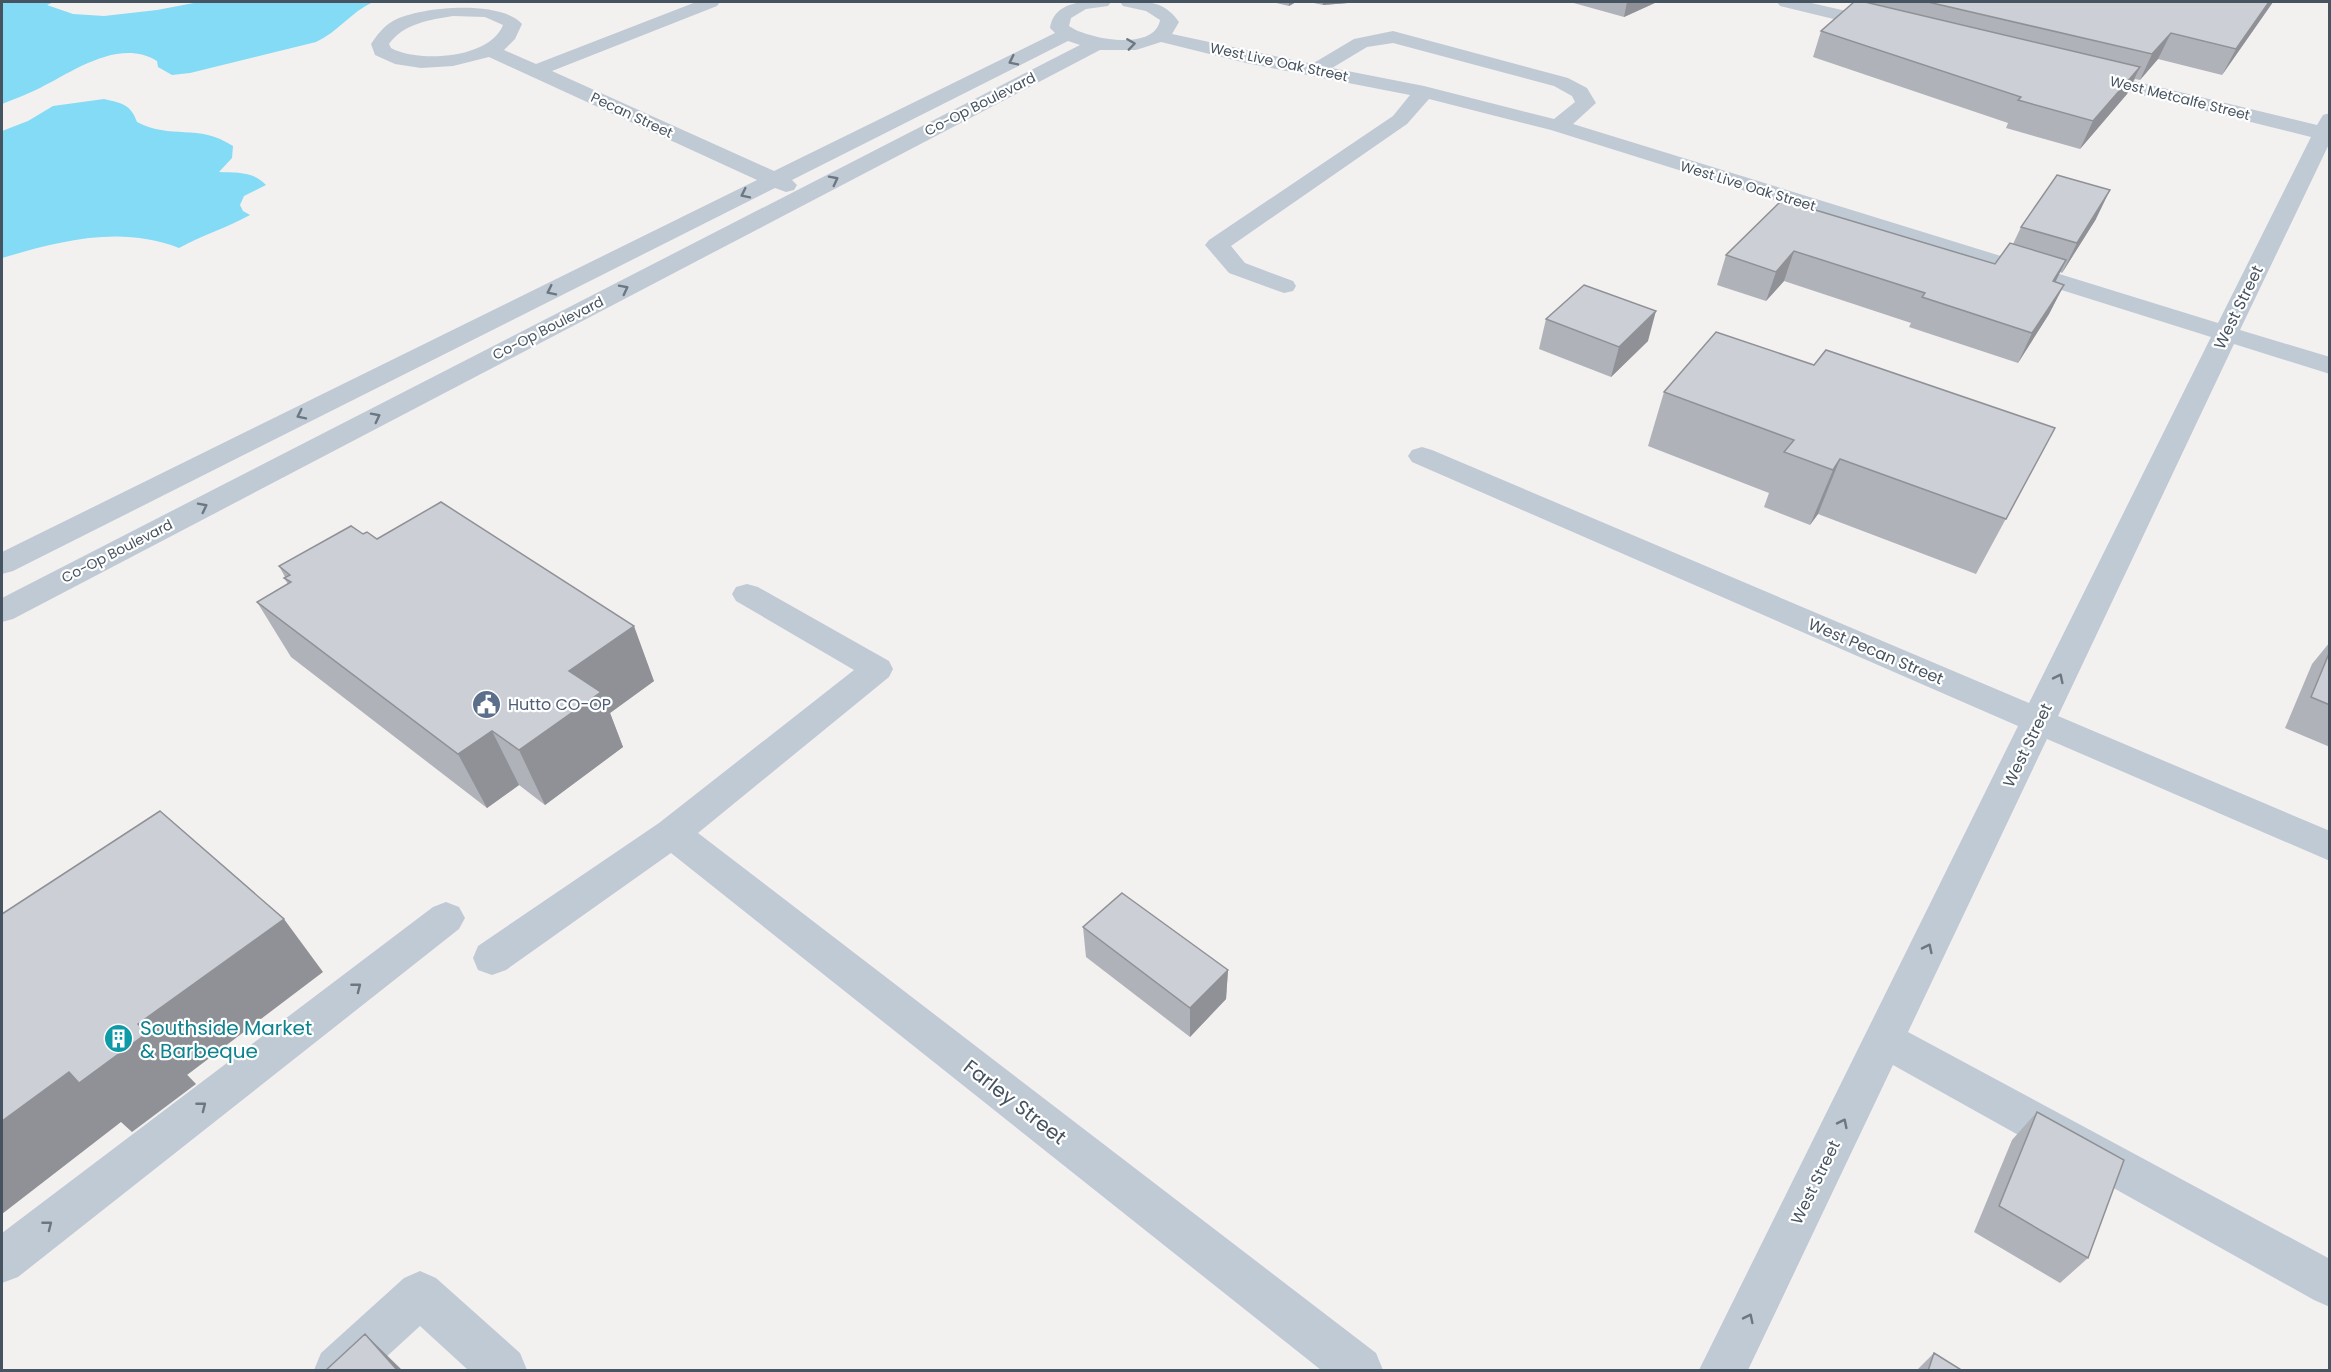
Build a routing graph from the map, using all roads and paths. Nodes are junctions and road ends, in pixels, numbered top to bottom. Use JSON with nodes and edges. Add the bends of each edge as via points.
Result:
{"nodes":[{"id":1,"x":711,"y":2,"type":"edge"},
{"id":2,"x":1055,"y":2,"type":"edge"},
{"id":3,"x":1102,"y":2,"type":"edge"},
{"id":4,"x":1129,"y":2,"type":"edge"},
{"id":5,"x":1786,"y":2,"type":"edge"},
{"id":6,"x":1075,"y":8,"type":"junction"},
{"id":7,"x":1900,"y":30,"type":"edge"},
{"id":8,"x":1066,"y":35,"type":"junction"},
{"id":9,"x":1159,"y":36,"type":"junction"},
{"id":10,"x":1095,"y":45,"type":"junction"},
{"id":11,"x":489,"y":50,"type":"junction"},
{"id":12,"x":1316,"y":70,"type":"junction"},
{"id":13,"x":535,"y":71,"type":"junction"},
{"id":14,"x":2071,"y":72,"type":"edge"},
{"id":15,"x":1424,"y":92,"type":"junction"},
{"id":16,"x":1558,"y":126,"type":"junction"},
{"id":17,"x":2327,"y":129,"type":"edge"},
{"id":18,"x":774,"y":180,"type":"junction"},
{"id":19,"x":807,"y":194,"type":"junction"},
{"id":20,"x":1284,"y":286,"type":"dead end"},
{"id":21,"x":2225,"y":335,"type":"junction"},
{"id":22,"x":2330,"y":366,"type":"edge"},
{"id":23,"x":1422,"y":456,"type":"dead end"},
{"id":24,"x":2,"y":564,"type":"edge"},
{"id":25,"x":747,"y":594,"type":"dead end"},
{"id":26,"x":2,"y":611,"type":"edge"},
{"id":27,"x":2039,"y":721,"type":"junction"},
{"id":28,"x":672,"y":833,"type":"junction"},
{"id":29,"x":2330,"y":847,"type":"edge"},
{"id":30,"x":446,"y":918,"type":"dead end"},
{"id":31,"x":492,"y":958,"type":"dead end"},
{"id":32,"x":1884,"y":1039,"type":"junction"},
{"id":33,"x":2,"y":1261,"type":"edge"},
{"id":34,"x":2330,"y":1284,"type":"edge"},
{"id":35,"x":338,"y":1371,"type":"edge"},
{"id":36,"x":503,"y":1371,"type":"edge"},
{"id":37,"x":1359,"y":1371,"type":"edge"},
{"id":38,"x":1723,"y":1371,"type":"edge"}],
"edges":[{"from":1,"to":13,"type":"street"},
{"from":2,"to":6,"type":"street"},
{"from":3,"to":6,"type":"street"},
{"from":4,"to":9,"type":"street","via":[[1166,14],[1168,29]]},
{"from":5,"to":7,"type":"street"},
{"from":6,"to":8,"type":"street","via":[[1059,20],[1059,28]]},
{"from":8,"to":10,"type":"street"},
{"from":8,"to":18,"type":"street","name":"Co-Op Boulevard","one_way":true},
{"from":10,"to":9,"type":"street","one_way":true,"via":[[1131,45]]},
{"from":9,"to":12,"type":"street","name":"West Live Oak Street"},
{"from":19,"to":10,"type":"street","name":"Co-Op Boulevard","one_way":true},
{"from":11,"to":11,"type":"street","via":[[513,33],[513,24],[493,13],[474,10],[410,20],[394,28],[380,44],[382,51],[408,61],[449,61]]},
{"from":11,"to":13,"type":"street","name":"Pecan Street"},
{"from":12,"to":15,"type":"street","name":"West Live Oak Street"},
{"from":12,"to":16,"type":"street","via":[[1351,45],[1393,38],[1561,82],[1580,92],[1586,103]]},
{"from":13,"to":18,"type":"street","name":"Pecan Street"},
{"from":14,"to":17,"type":"street","name":"West Metcalfe Street"},
{"from":15,"to":16,"type":"street","name":"West Live Oak Street"},
{"from":15,"to":20,"type":"street","via":[[1400,120],[1217,244],[1237,268]]},
{"from":16,"to":21,"type":"street","name":"West Live Oak Street"},
{"from":17,"to":21,"type":"street","name":"West Street"},
{"from":18,"to":19,"type":"street","name":"Pecan Street"},
{"from":18,"to":24,"type":"street","name":"Co-Op Boulevard","one_way":true},
{"from":26,"to":19,"type":"street","name":"Co-Op Boulevard","one_way":true},
{"from":21,"to":22,"type":"street","name":"West Live Oak Street"},
{"from":27,"to":21,"type":"street","name":"West Street","one_way":true},
{"from":23,"to":27,"type":"street","name":"West Pecan Street"},
{"from":25,"to":28,"type":"street","via":[[877,669]]},
{"from":27,"to":29,"type":"street","name":"West Pecan Street"},
{"from":32,"to":27,"type":"street","name":"West Street","one_way":true},
{"from":28,"to":31,"type":"street"},
{"from":28,"to":37,"type":"street","name":"Farley Street"},
{"from":33,"to":30,"type":"street","one_way":true},
{"from":32,"to":34,"type":"street"},
{"from":38,"to":32,"type":"street","name":"West Street","one_way":true},
{"from":35,"to":36,"type":"street","via":[[420,1294]]}]}
